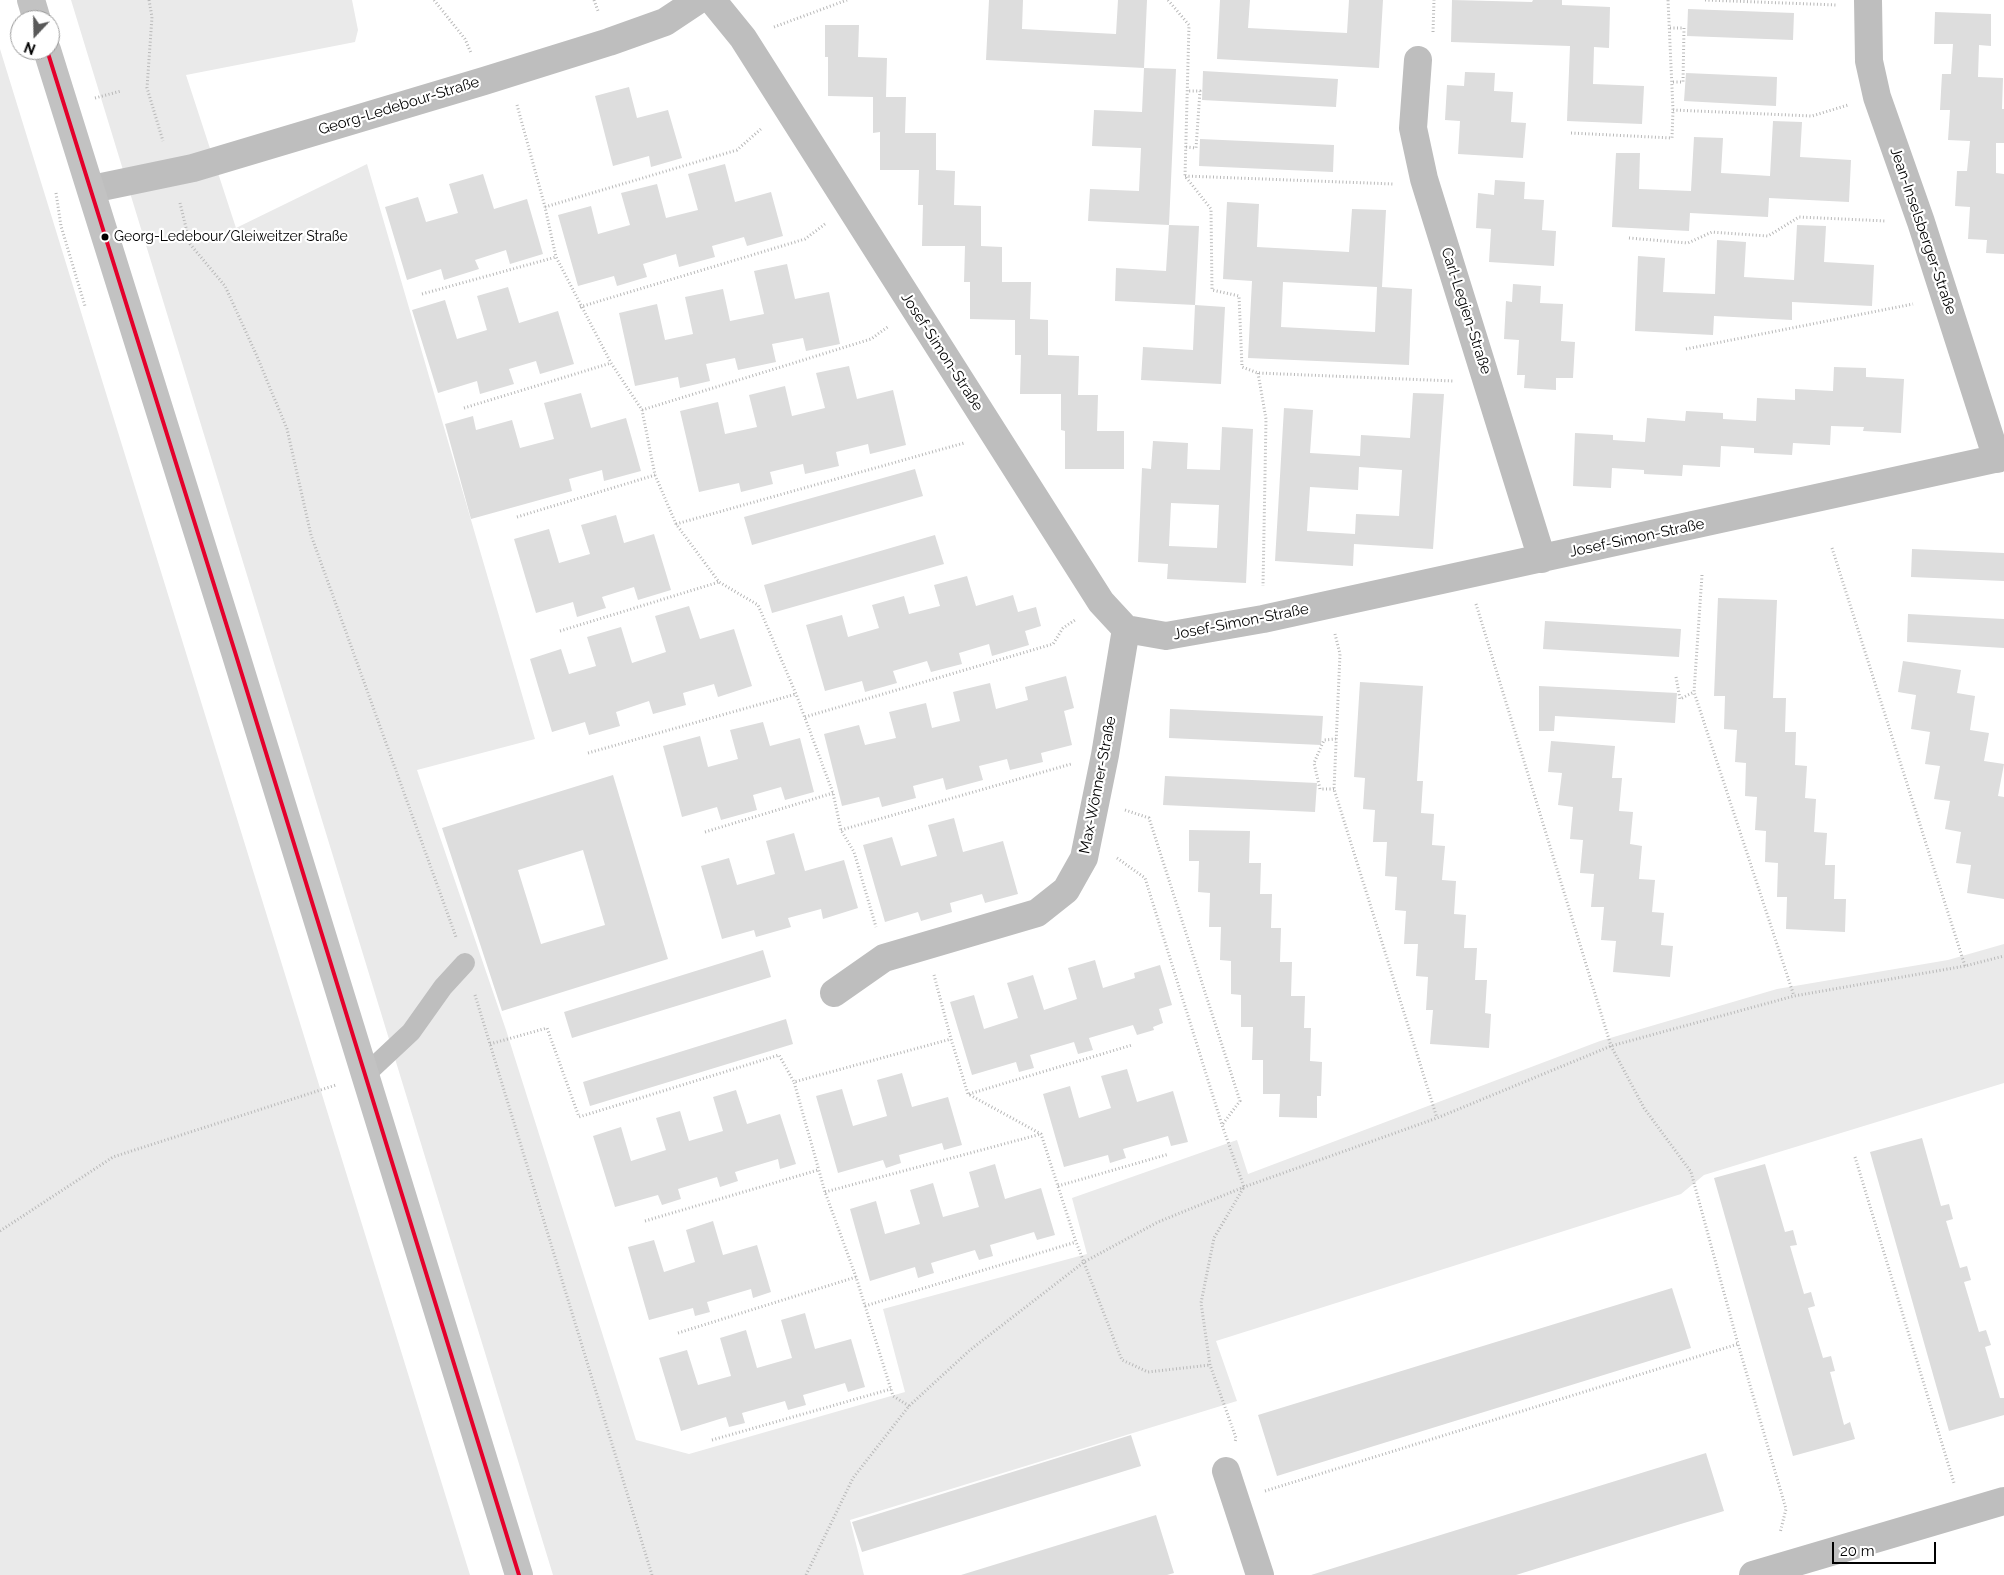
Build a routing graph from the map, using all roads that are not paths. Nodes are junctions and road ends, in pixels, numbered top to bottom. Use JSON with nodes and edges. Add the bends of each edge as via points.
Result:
{"nodes":[{"id":1,"x":698,"y":0,"type":"edge"},
{"id":2,"x":712,"y":0,"type":"edge"},
{"id":3,"x":1868,"y":3,"type":"edge"},
{"id":4,"x":51,"y":60,"type":"edge"},
{"id":5,"x":1418,"y":60,"type":"dead end"},
{"id":6,"x":92,"y":189,"type":"junction"},
{"id":7,"x":2001,"y":458,"type":"edge"},
{"id":8,"x":1542,"y":559,"type":"junction"},
{"id":9,"x":1126,"y":629,"type":"junction"},
{"id":10,"x":465,"y":963,"type":"road end"},
{"id":11,"x":834,"y":993,"type":"dead end"},
{"id":12,"x":366,"y":1075,"type":"junction"},
{"id":13,"x":1226,"y":1471,"type":"road end"},
{"id":14,"x":2004,"y":1500,"type":"edge"},
{"id":15,"x":1765,"y":1573,"type":"edge"},
{"id":16,"x":519,"y":1575,"type":"edge"},
{"id":17,"x":1260,"y":1575,"type":"edge"}],
"edges":[{"from":1,"to":6,"type":"street","name":"Georg-Ledebour-Straße","via":[[665,22],[609,42],[193,168]]},
{"from":2,"to":9,"type":"street","name":"Josef-Simon-Straße","via":[[743,38],[1101,602]]},
{"from":3,"to":7,"type":"street","name":"Jean-Inselsberger-Straße","via":[[1869,61],[1877,97]]},
{"from":4,"to":6,"type":"main road"},
{"from":5,"to":8,"type":"street","name":"Carl-Legien-Straße","via":[[1413,128],[1424,179]]},
{"from":6,"to":12,"type":"main road"},
{"from":7,"to":8,"type":"street","name":"Josef-Simon-Straße"},
{"from":8,"to":9,"type":"street","name":"Josef-Simon-Straße","via":[[1263,619],[1166,636]]},
{"from":9,"to":11,"type":"street","name":"Max-Wönner-Straße","via":[[1084,858],[1066,890],[1037,913],[884,958]]},
{"from":10,"to":12,"type":"lane","via":[[411,1032]]},
{"from":12,"to":16,"type":"main road"},
{"from":13,"to":17,"type":"street"},
{"from":14,"to":15,"type":"street"}]}
